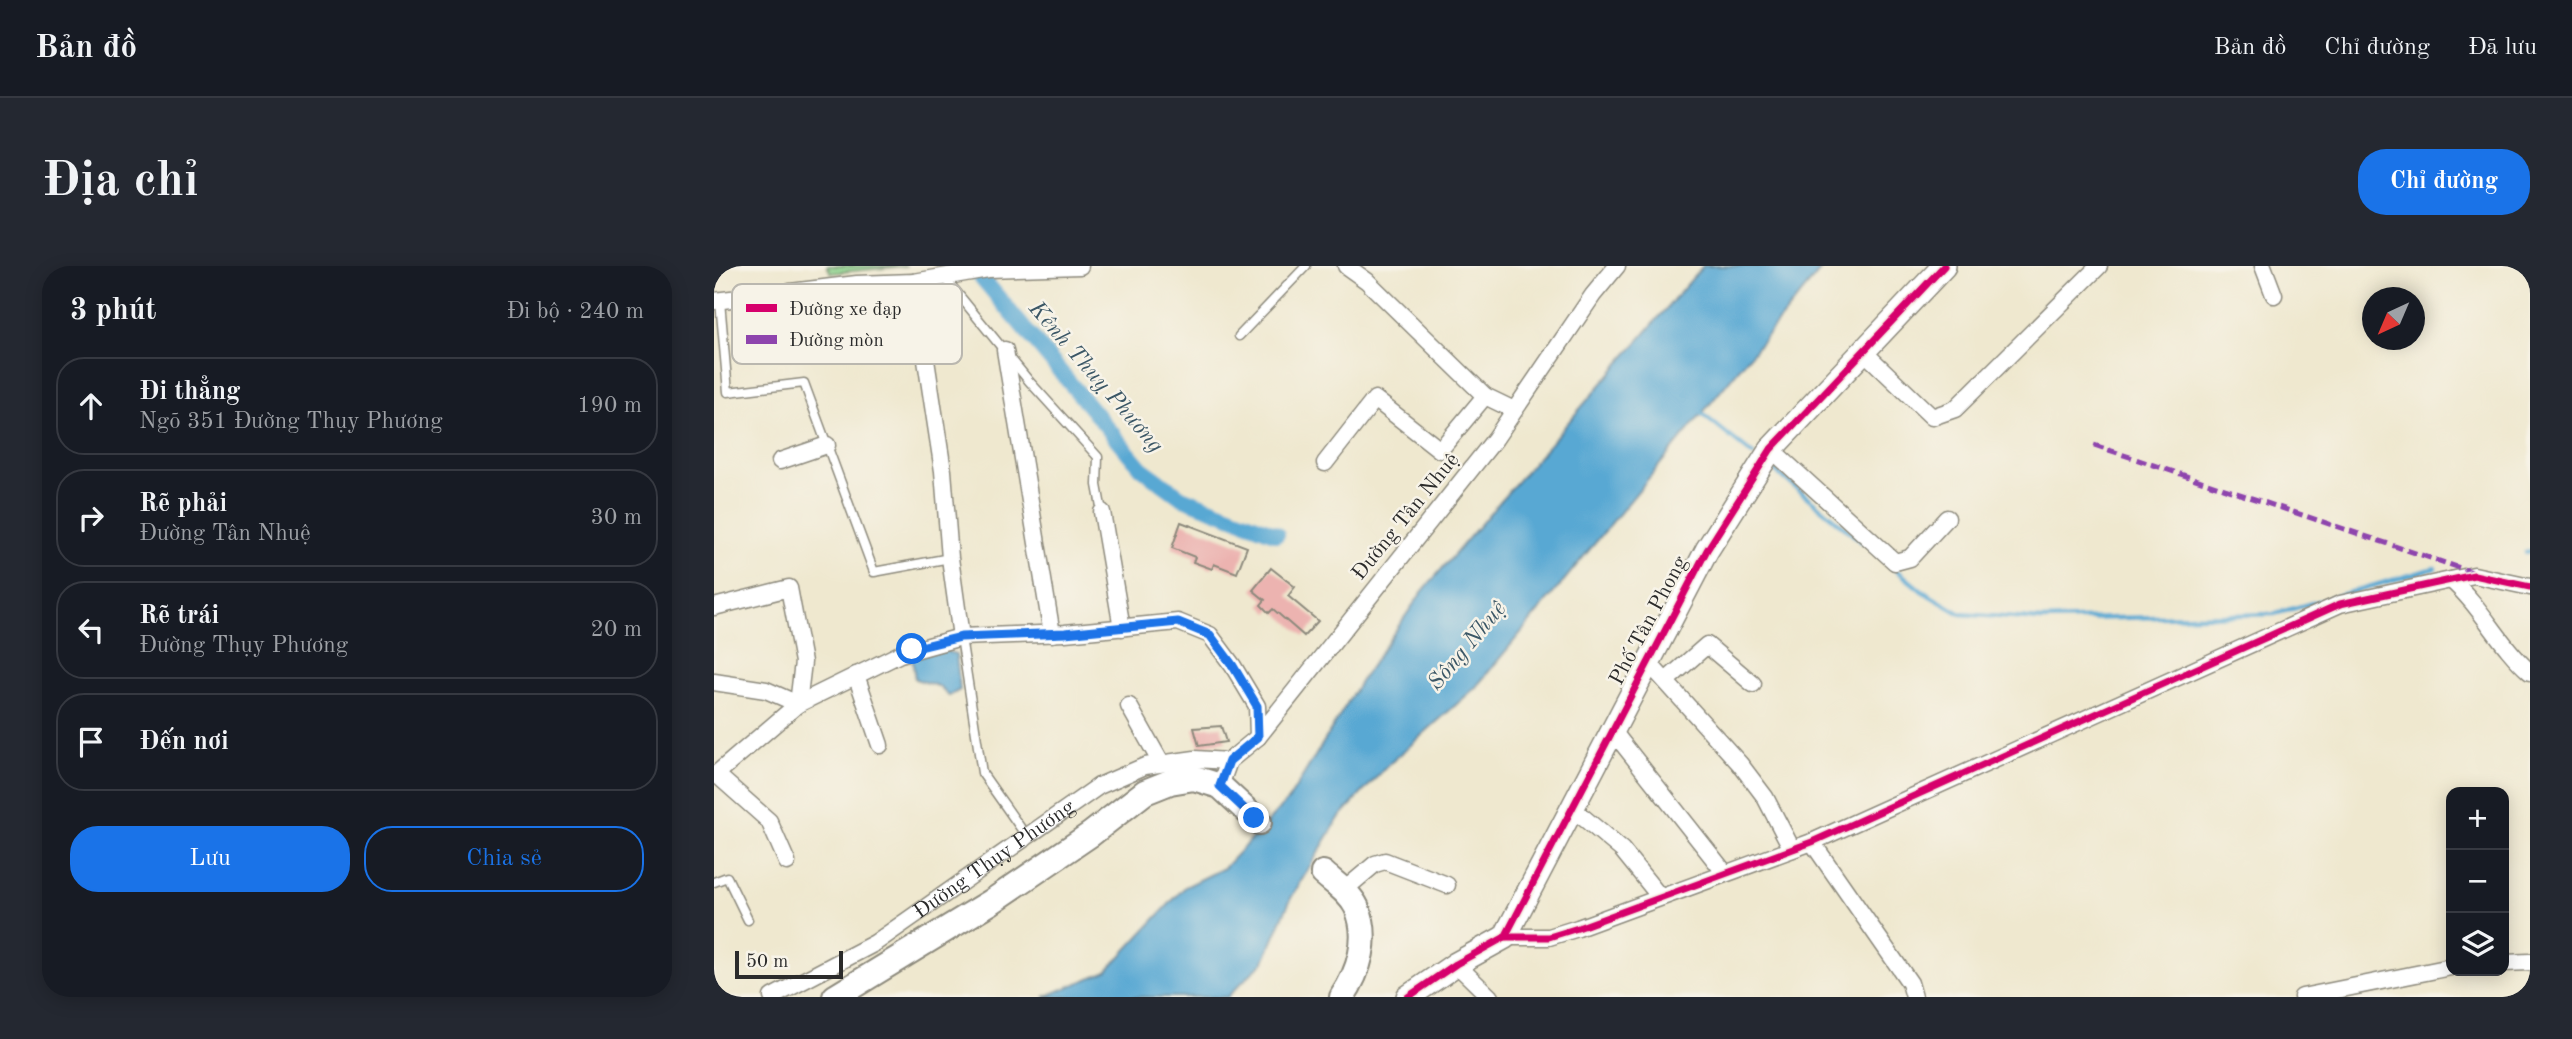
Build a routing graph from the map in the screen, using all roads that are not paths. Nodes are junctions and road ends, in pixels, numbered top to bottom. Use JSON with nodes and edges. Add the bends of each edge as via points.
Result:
{"nodes":[{"id":1,"x":1080,"y":266,"type":"edge"},
{"id":2,"x":1306,"y":266,"type":"edge"},
{"id":3,"x":1346,"y":266,"type":"edge"},
{"id":4,"x":1617,"y":266,"type":"edge"},
{"id":5,"x":1944,"y":266,"type":"edge"},
{"id":6,"x":2099,"y":266,"type":"edge"},
{"id":7,"x":2263,"y":266,"type":"edge"},
{"id":8,"x":987,"y":267,"type":"edge"},
{"id":9,"x":949,"y":277,"type":"junction"},
{"id":10,"x":914,"y":282,"type":"joint"},
{"id":11,"x":857,"y":284,"type":"edge"},
{"id":12,"x":954,"y":284,"type":"edge"},
{"id":13,"x":962,"y":294,"type":"edge"},
{"id":14,"x":2274,"y":295,"type":"dead end"},
{"id":15,"x":717,"y":301,"type":"edge"},
{"id":16,"x":1239,"y":336,"type":"dead end"},
{"id":17,"x":1005,"y":350,"type":"junction"},
{"id":18,"x":1863,"y":351,"type":"junction"},
{"id":19,"x":927,"y":364,"type":"edge"},
{"id":20,"x":1485,"y":396,"type":"junction"},
{"id":21,"x":1514,"y":410,"type":"junction"},
{"id":22,"x":827,"y":445,"type":"junction"},
{"id":23,"x":1771,"y":449,"type":"junction"},
{"id":24,"x":780,"y":461,"type":"dead end"},
{"id":25,"x":1325,"y":463,"type":"dead end"},
{"id":26,"x":1102,"y":512,"type":"joint"},
{"id":27,"x":1947,"y":518,"type":"dead end"},
{"id":28,"x":950,"y":558,"type":"junction"},
{"id":29,"x":2451,"y":580,"type":"junction"},
{"id":30,"x":2530,"y":587,"type":"edge"},
{"id":31,"x":714,"y":607,"type":"edge"},
{"id":32,"x":1122,"y":628,"type":"junction"},
{"id":33,"x":1052,"y":634,"type":"junction"},
{"id":34,"x":961,"y":637,"type":"junction"},
{"id":35,"x":1648,"y":662,"type":"junction"},
{"id":36,"x":2530,"y":672,"type":"edge"},
{"id":37,"x":856,"y":675,"type":"junction"},
{"id":38,"x":1667,"y":680,"type":"junction"},
{"id":39,"x":714,"y":682,"type":"edge"},
{"id":40,"x":1753,"y":684,"type":"dead end"},
{"id":41,"x":798,"y":704,"type":"junction"},
{"id":42,"x":1129,"y":706,"type":"dead end"},
{"id":43,"x":1612,"y":730,"type":"junction"},
{"id":44,"x":1258,"y":737,"type":"junction"},
{"id":45,"x":880,"y":745,"type":"dead end"},
{"id":46,"x":1229,"y":761,"type":"junction"},
{"id":47,"x":1161,"y":763,"type":"junction"},
{"id":48,"x":715,"y":775,"type":"edge"},
{"id":49,"x":1220,"y":786,"type":"junction"},
{"id":50,"x":1572,"y":808,"type":"junction"},
{"id":51,"x":1259,"y":822,"type":"dead end"},
{"id":52,"x":1027,"y":837,"type":"junction"},
{"id":53,"x":1812,"y":842,"type":"junction"},
{"id":54,"x":1792,"y":849,"type":"junction"},
{"id":55,"x":787,"y":862,"type":"dead end"},
{"id":56,"x":1323,"y":873,"type":"dead end"},
{"id":57,"x":1725,"y":873,"type":"junction"},
{"id":58,"x":714,"y":882,"type":"edge"},
{"id":59,"x":1447,"y":886,"type":"dead end"},
{"id":60,"x":1343,"y":891,"type":"junction"},
{"id":61,"x":1660,"y":897,"type":"junction"},
{"id":62,"x":748,"y":920,"type":"dead end"},
{"id":63,"x":1505,"y":937,"type":"junction"},
{"id":64,"x":2530,"y":962,"type":"edge"},
{"id":65,"x":2509,"y":963,"type":"edge"},
{"id":66,"x":1456,"y":964,"type":"junction"},
{"id":67,"x":2446,"y":968,"type":"edge"},
{"id":68,"x":772,"y":997,"type":"edge"},
{"id":69,"x":835,"y":997,"type":"edge"},
{"id":70,"x":1342,"y":997,"type":"edge"},
{"id":71,"x":1408,"y":997,"type":"edge"},
{"id":72,"x":1490,"y":997,"type":"edge"},
{"id":73,"x":1914,"y":997,"type":"edge"},
{"id":74,"x":2302,"y":997,"type":"edge"}],
"edges":[{"from":1,"to":8,"type":"street"},
{"from":2,"to":16,"type":"lane"},
{"from":3,"to":20,"type":"street"},
{"from":4,"to":21,"type":"street","name":"Đường Tân Nhuệ"},
{"from":5,"to":18,"type":"street","name":"Phố Tân Phong"},
{"from":6,"to":18,"type":"street","via":[[1955,409],[1932,417]]},
{"from":7,"to":14,"type":"street"},
{"from":8,"to":9,"type":"street"},
{"from":9,"to":10,"type":"street"},
{"from":9,"to":12,"type":"lane"},
{"from":10,"to":11,"type":"street"},
{"from":13,"to":17,"type":"lane"},
{"from":15,"to":22,"type":"lane","via":[[728,392],[804,383]]},
{"from":17,"to":26,"type":"lane","via":[[1098,457]]},
{"from":17,"to":33,"type":"street"},
{"from":18,"to":23,"type":"street","name":"Phố Tân Phong"},
{"from":19,"to":28,"type":"street"},
{"from":20,"to":21,"type":"street"},
{"from":20,"to":25,"type":"street","via":[[1440,450],[1375,399]]},
{"from":21,"to":44,"type":"street","name":"Đường Tân Nhuệ"},
{"from":22,"to":24,"type":"street"},
{"from":22,"to":28,"type":"lane","via":[[874,572]]},
{"from":23,"to":27,"type":"street","via":[[1895,562],[1910,558]]},
{"from":23,"to":35,"type":"street","name":"Phố Tân Phong","via":[[1707,550]]},
{"from":26,"to":32,"type":"street"},
{"from":28,"to":34,"type":"street"},
{"from":29,"to":30,"type":"street","via":[[2482,574]]},
{"from":29,"to":36,"type":"street"},
{"from":29,"to":53,"type":"street","via":[[2340,604]]},
{"from":31,"to":41,"type":"street","via":[[789,588],[803,662]]},
{"from":32,"to":33,"type":"street"},
{"from":32,"to":44,"type":"street","via":[[1178,622],[1210,635],[1257,706]]},
{"from":33,"to":34,"type":"street"},
{"from":34,"to":37,"type":"street"},
{"from":34,"to":52,"type":"lane","via":[[982,773]]},
{"from":35,"to":38,"type":"street"},
{"from":35,"to":43,"type":"street","name":"Phố Tân Phong"},
{"from":37,"to":41,"type":"street"},
{"from":37,"to":45,"type":"street"},
{"from":38,"to":40,"type":"street","via":[[1707,645]]},
{"from":38,"to":54,"type":"street","via":[[1765,797]]},
{"from":39,"to":41,"type":"street","via":[[766,690]]},
{"from":41,"to":48,"type":"street"},
{"from":42,"to":47,"type":"street"},
{"from":43,"to":50,"type":"street","name":"Phố Tân Phong"},
{"from":43,"to":57,"type":"street"},
{"from":44,"to":46,"type":"street","name":"Đường Tân Nhuệ"},
{"from":46,"to":47,"type":"street","name":"Đường Thụy Phương"},
{"from":46,"to":49,"type":"street"},
{"from":47,"to":52,"type":"street","name":"Đường Thụy Phương","via":[[1099,786]]},
{"from":48,"to":55,"type":"street","via":[[769,821]]},
{"from":49,"to":51,"type":"main road"},
{"from":49,"to":69,"type":"main road","name":"Đường Thụy Phương","via":[[1194,778],[1145,792],[991,902]]},
{"from":50,"to":61,"type":"street","via":[[1622,850]]},
{"from":50,"to":63,"type":"street","name":"Phố Tân Phong"},
{"from":52,"to":68,"type":"street","name":"Đường Thụy Phương","via":[[875,943]]},
{"from":53,"to":54,"type":"street"},
{"from":53,"to":73,"type":"street","via":[[1910,983]]},
{"from":54,"to":57,"type":"street"},
{"from":56,"to":60,"type":"main road"},
{"from":57,"to":61,"type":"street"},
{"from":58,"to":62,"type":"lane","via":[[727,877]]},
{"from":59,"to":60,"type":"street","via":[[1381,862]]},
{"from":60,"to":70,"type":"main road","via":[[1357,909],[1362,947],[1353,981]]},
{"from":61,"to":63,"type":"street","via":[[1549,937]]},
{"from":63,"to":66,"type":"street"},
{"from":64,"to":65,"type":"street"},
{"from":66,"to":71,"type":"street"},
{"from":66,"to":72,"type":"street"},
{"from":67,"to":74,"type":"street"}]}
